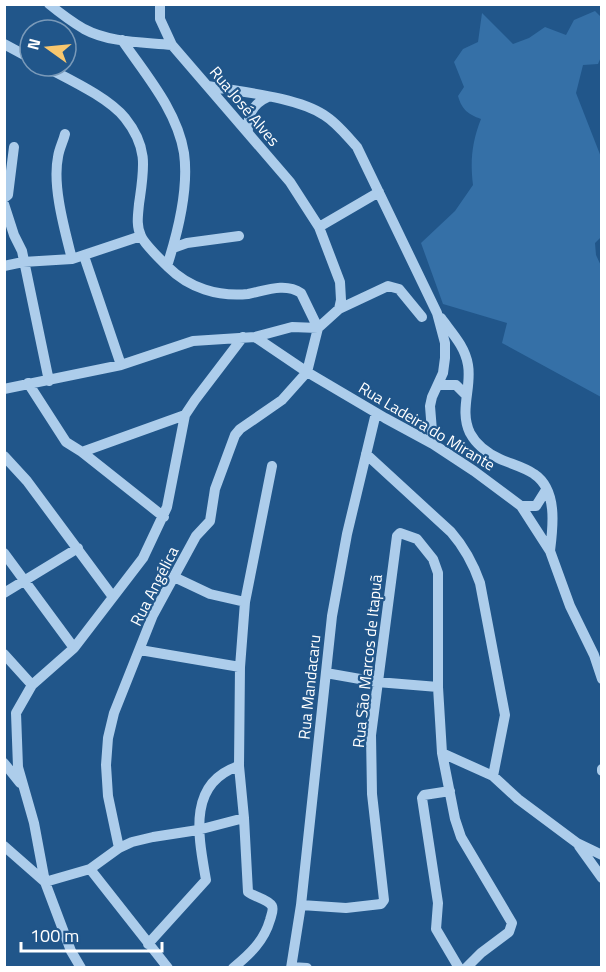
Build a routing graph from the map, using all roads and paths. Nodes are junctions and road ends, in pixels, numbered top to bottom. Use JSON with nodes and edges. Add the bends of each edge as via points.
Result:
{"nodes":[{"id":1,"x":160,"y":4,"type":"edge"},
{"id":2,"x":56,"y":6,"type":"edge"},
{"id":3,"x":122,"y":40,"type":"junction"},
{"id":4,"x":4,"y":44,"type":"edge"},
{"id":5,"x":172,"y":45,"type":"junction"},
{"id":6,"x":18,"y":52,"type":"edge"},
{"id":7,"x":66,"y":78,"type":"edge"},
{"id":8,"x":208,"y":86,"type":"junction"},
{"id":9,"x":267,"y":97,"type":"junction"},
{"id":10,"x":248,"y":133,"type":"junction"},
{"id":11,"x":65,"y":134,"type":"dead end"},
{"id":12,"x":14,"y":147,"type":"dead end"},
{"id":13,"x":379,"y":192,"type":"junction"},
{"id":14,"x":4,"y":198,"type":"edge"},
{"id":15,"x":4,"y":204,"type":"edge"},
{"id":16,"x":319,"y":227,"type":"junction"},
{"id":17,"x":141,"y":236,"type":"junction"},
{"id":18,"x":239,"y":236,"type":"dead end"},
{"id":19,"x":173,"y":248,"type":"junction"},
{"id":20,"x":84,"y":256,"type":"junction"},
{"id":21,"x":72,"y":259,"type":"junction"},
{"id":22,"x":23,"y":262,"type":"junction"},
{"id":23,"x":4,"y":266,"type":"edge"},
{"id":24,"x":167,"y":266,"type":"junction"},
{"id":25,"x":339,"y":309,"type":"junction"},
{"id":26,"x":437,"y":313,"type":"junction"},
{"id":27,"x":422,"y":317,"type":"dead end"},
{"id":28,"x":318,"y":328,"type":"junction"},
{"id":29,"x":243,"y":337,"type":"junction"},
{"id":30,"x":255,"y":337,"type":"junction"},
{"id":31,"x":121,"y":365,"type":"junction"},
{"id":32,"x":307,"y":372,"type":"junction"},
{"id":33,"x":49,"y":381,"type":"junction"},
{"id":34,"x":28,"y":382,"type":"junction"},
{"id":35,"x":439,"y":385,"type":"junction"},
{"id":36,"x":4,"y":388,"type":"edge"},
{"id":37,"x":465,"y":394,"type":"junction"},
{"id":38,"x":376,"y":413,"type":"junction"},
{"id":39,"x":185,"y":415,"type":"junction"},
{"id":40,"x":433,"y":444,"type":"junction"},
{"id":41,"x":82,"y":452,"type":"junction"},
{"id":42,"x":366,"y":454,"type":"junction"},
{"id":43,"x":4,"y":456,"type":"edge"},
{"id":44,"x":272,"y":466,"type":"dead end"},
{"id":45,"x":546,"y":490,"type":"junction"},
{"id":46,"x":521,"y":506,"type":"junction"},
{"id":47,"x":164,"y":517,"type":"junction"},
{"id":48,"x":78,"y":548,"type":"junction"},
{"id":49,"x":550,"y":551,"type":"junction"},
{"id":50,"x":4,"y":553,"type":"edge"},
{"id":51,"x":174,"y":577,"type":"junction"},
{"id":52,"x":25,"y":581,"type":"junction"},
{"id":53,"x":4,"y":593,"type":"edge"},
{"id":54,"x":113,"y":597,"type":"junction"},
{"id":55,"x":245,"y":602,"type":"junction"},
{"id":56,"x":74,"y":648,"type":"junction"},
{"id":57,"x":140,"y":650,"type":"junction"},
{"id":58,"x":4,"y":654,"type":"edge"},
{"id":59,"x":240,"y":667,"type":"junction"},
{"id":60,"x":326,"y":673,"type":"junction"},
{"id":61,"x":602,"y":679,"type":"edge"},
{"id":62,"x":377,"y":682,"type":"junction"},
{"id":63,"x":32,"y":685,"type":"junction"},
{"id":64,"x":438,"y":687,"type":"junction"},
{"id":65,"x":442,"y":753,"type":"junction"},
{"id":66,"x":4,"y":763,"type":"edge"},
{"id":67,"x":238,"y":766,"type":"junction"},
{"id":68,"x":493,"y":776,"type":"junction"},
{"id":69,"x":25,"y":790,"type":"junction"},
{"id":70,"x":450,"y":791,"type":"junction"},
{"id":71,"x":244,"y":818,"type":"junction"},
{"id":72,"x":198,"y":830,"type":"junction"},
{"id":73,"x":577,"y":843,"type":"junction"},
{"id":74,"x":4,"y":846,"type":"edge"},
{"id":75,"x":119,"y":848,"type":"junction"},
{"id":76,"x":602,"y":855,"type":"edge"},
{"id":77,"x":90,"y":869,"type":"junction"},
{"id":78,"x":602,"y":878,"type":"edge"},
{"id":79,"x":45,"y":882,"type":"junction"},
{"id":80,"x":301,"y":905,"type":"junction"},
{"id":81,"x":148,"y":944,"type":"junction"},
{"id":82,"x":291,"y":967,"type":"edge"},
{"id":83,"x":81,"y":968,"type":"edge"},
{"id":84,"x":168,"y":968,"type":"edge"},
{"id":85,"x":234,"y":968,"type":"edge"},
{"id":86,"x":307,"y":968,"type":"edge"},
{"id":87,"x":459,"y":968,"type":"edge"},
{"id":88,"x":466,"y":968,"type":"edge"}],
"edges":[{"from":1,"to":5,"type":"street","name":"Rua José Alves","via":[[160,19]]},
{"from":2,"to":3,"type":"street","via":[[84,29]]},
{"from":3,"to":5,"type":"street"},
{"from":3,"to":19,"type":"street","via":[[160,95],[183,151],[183,190]]},
{"from":4,"to":6,"type":"street"},
{"from":5,"to":8,"type":"street","name":"Rua José Alves"},
{"from":7,"to":17,"type":"street","via":[[117,111],[138,138],[144,168],[137,220]]},
{"from":8,"to":9,"type":"street"},
{"from":8,"to":10,"type":"street","name":"Rua José Alves"},
{"from":9,"to":10,"type":"street","via":[[250,113]]},
{"from":9,"to":13,"type":"street","via":[[307,106],[339,127],[357,147]]},
{"from":10,"to":16,"type":"street","name":"Rua José Alves","via":[[290,182]]},
{"from":11,"to":21,"type":"street","via":[[57,171],[60,215]]},
{"from":12,"to":14,"type":"street","via":[[8,195]]},
{"from":13,"to":16,"type":"street"},
{"from":13,"to":26,"type":"street"},
{"from":15,"to":22,"type":"street"},
{"from":16,"to":25,"type":"street","name":"Rua José Alves","via":[[340,282]]},
{"from":17,"to":20,"type":"street"},
{"from":17,"to":24,"type":"street"},
{"from":18,"to":19,"type":"street"},
{"from":19,"to":24,"type":"street"},
{"from":20,"to":21,"type":"street"},
{"from":20,"to":31,"type":"street"},
{"from":21,"to":22,"type":"street"},
{"from":22,"to":23,"type":"street"},
{"from":22,"to":33,"type":"street"},
{"from":24,"to":28,"type":"street","via":[[199,289],[238,294],[295,289],[301,292]]},
{"from":25,"to":27,"type":"street","via":[[388,286],[399,289]]},
{"from":25,"to":28,"type":"street"},
{"from":26,"to":35,"type":"street","via":[[446,343]]},
{"from":26,"to":37,"type":"street","via":[[465,354]]},
{"from":28,"to":30,"type":"street","via":[[292,327]]},
{"from":28,"to":32,"type":"street","name":"Rua Angélica"},
{"from":29,"to":30,"type":"street"},
{"from":29,"to":31,"type":"street","via":[[193,341]]},
{"from":29,"to":39,"type":"street"},
{"from":30,"to":32,"type":"street","name":"Rua Ladeira do Mirante"},
{"from":31,"to":33,"type":"street"},
{"from":32,"to":38,"type":"street","name":"Rua Ladeira do Mirante"},
{"from":32,"to":51,"type":"street","name":"Rua Angélica","via":[[282,400],[237,431],[215,489],[210,521],[196,536]]},
{"from":33,"to":34,"type":"street"},
{"from":34,"to":36,"type":"street"},
{"from":34,"to":41,"type":"street","via":[[66,442]]},
{"from":35,"to":37,"type":"street","via":[[456,385]]},
{"from":35,"to":40,"type":"street","via":[[430,406]]},
{"from":37,"to":45,"type":"street","via":[[466,420],[475,441],[489,454],[536,475]]},
{"from":38,"to":40,"type":"street","name":"Rua Ladeira do Mirante"},
{"from":38,"to":42,"type":"street","name":"Rua Mandacaru"},
{"from":39,"to":41,"type":"street"},
{"from":39,"to":47,"type":"street"},
{"from":40,"to":46,"type":"street","name":"Rua Ladeira do Mirante"},
{"from":41,"to":47,"type":"street"},
{"from":42,"to":60,"type":"street","name":"Rua Mandacaru","via":[[332,616]]},
{"from":42,"to":68,"type":"street","via":[[451,532],[475,570],[505,715]]},
{"from":43,"to":48,"type":"street"},
{"from":44,"to":55,"type":"street"},
{"from":45,"to":46,"type":"street","via":[[536,506]]},
{"from":45,"to":49,"type":"street","via":[[552,509]]},
{"from":46,"to":49,"type":"street","name":"Rua Ladeira do Mirante"},
{"from":47,"to":54,"type":"street","via":[[143,558]]},
{"from":48,"to":52,"type":"street"},
{"from":48,"to":54,"type":"street"},
{"from":49,"to":61,"type":"street","name":"Rua Ladeira do Mirante"},
{"from":50,"to":52,"type":"street"},
{"from":51,"to":55,"type":"street","via":[[210,594]]},
{"from":51,"to":57,"type":"street","name":"Rua Angélica"},
{"from":52,"to":53,"type":"street"},
{"from":52,"to":56,"type":"street"},
{"from":54,"to":56,"type":"street"},
{"from":55,"to":59,"type":"street"},
{"from":56,"to":63,"type":"street"},
{"from":57,"to":59,"type":"street"},
{"from":57,"to":75,"type":"street","name":"Rua Angélica","via":[[108,738],[108,796]]},
{"from":58,"to":63,"type":"street"},
{"from":59,"to":67,"type":"street"},
{"from":60,"to":62,"type":"street"},
{"from":60,"to":80,"type":"street","name":"Rua Mandacaru"},
{"from":62,"to":64,"type":"street"},
{"from":62,"to":64,"type":"street","name":"Rua São Marcos de Itapuã","via":[[399,533],[417,539],[438,573]]},
{"from":62,"to":80,"type":"street","name":"Rua São Marcos de Itapuã","via":[[371,735],[372,794],[384,900],[364,907]]},
{"from":63,"to":69,"type":"street","via":[[15,721],[18,767]]},
{"from":64,"to":65,"type":"street"},
{"from":65,"to":68,"type":"street"},
{"from":65,"to":70,"type":"street"},
{"from":66,"to":69,"type":"street"},
{"from":67,"to":71,"type":"street"},
{"from":67,"to":72,"type":"street","via":[[216,779],[203,800]]},
{"from":68,"to":73,"type":"street"},
{"from":69,"to":79,"type":"street"},
{"from":70,"to":87,"type":"street","via":[[422,798],[438,903],[436,929]]},
{"from":70,"to":88,"type":"street","via":[[461,837],[512,922],[509,932]]},
{"from":71,"to":72,"type":"street"},
{"from":71,"to":85,"type":"street","via":[[249,893],[270,905],[272,912],[261,941]]},
{"from":72,"to":75,"type":"street","via":[[153,837]]},
{"from":72,"to":81,"type":"street","via":[[206,880]]},
{"from":73,"to":76,"type":"street"},
{"from":73,"to":78,"type":"street"},
{"from":74,"to":79,"type":"street"},
{"from":75,"to":77,"type":"street"},
{"from":77,"to":79,"type":"street"},
{"from":77,"to":81,"type":"street"},
{"from":79,"to":83,"type":"street"},
{"from":80,"to":82,"type":"street","name":"Rua Mandacaru"},
{"from":81,"to":84,"type":"street"},
{"from":82,"to":86,"type":"street"}]}
